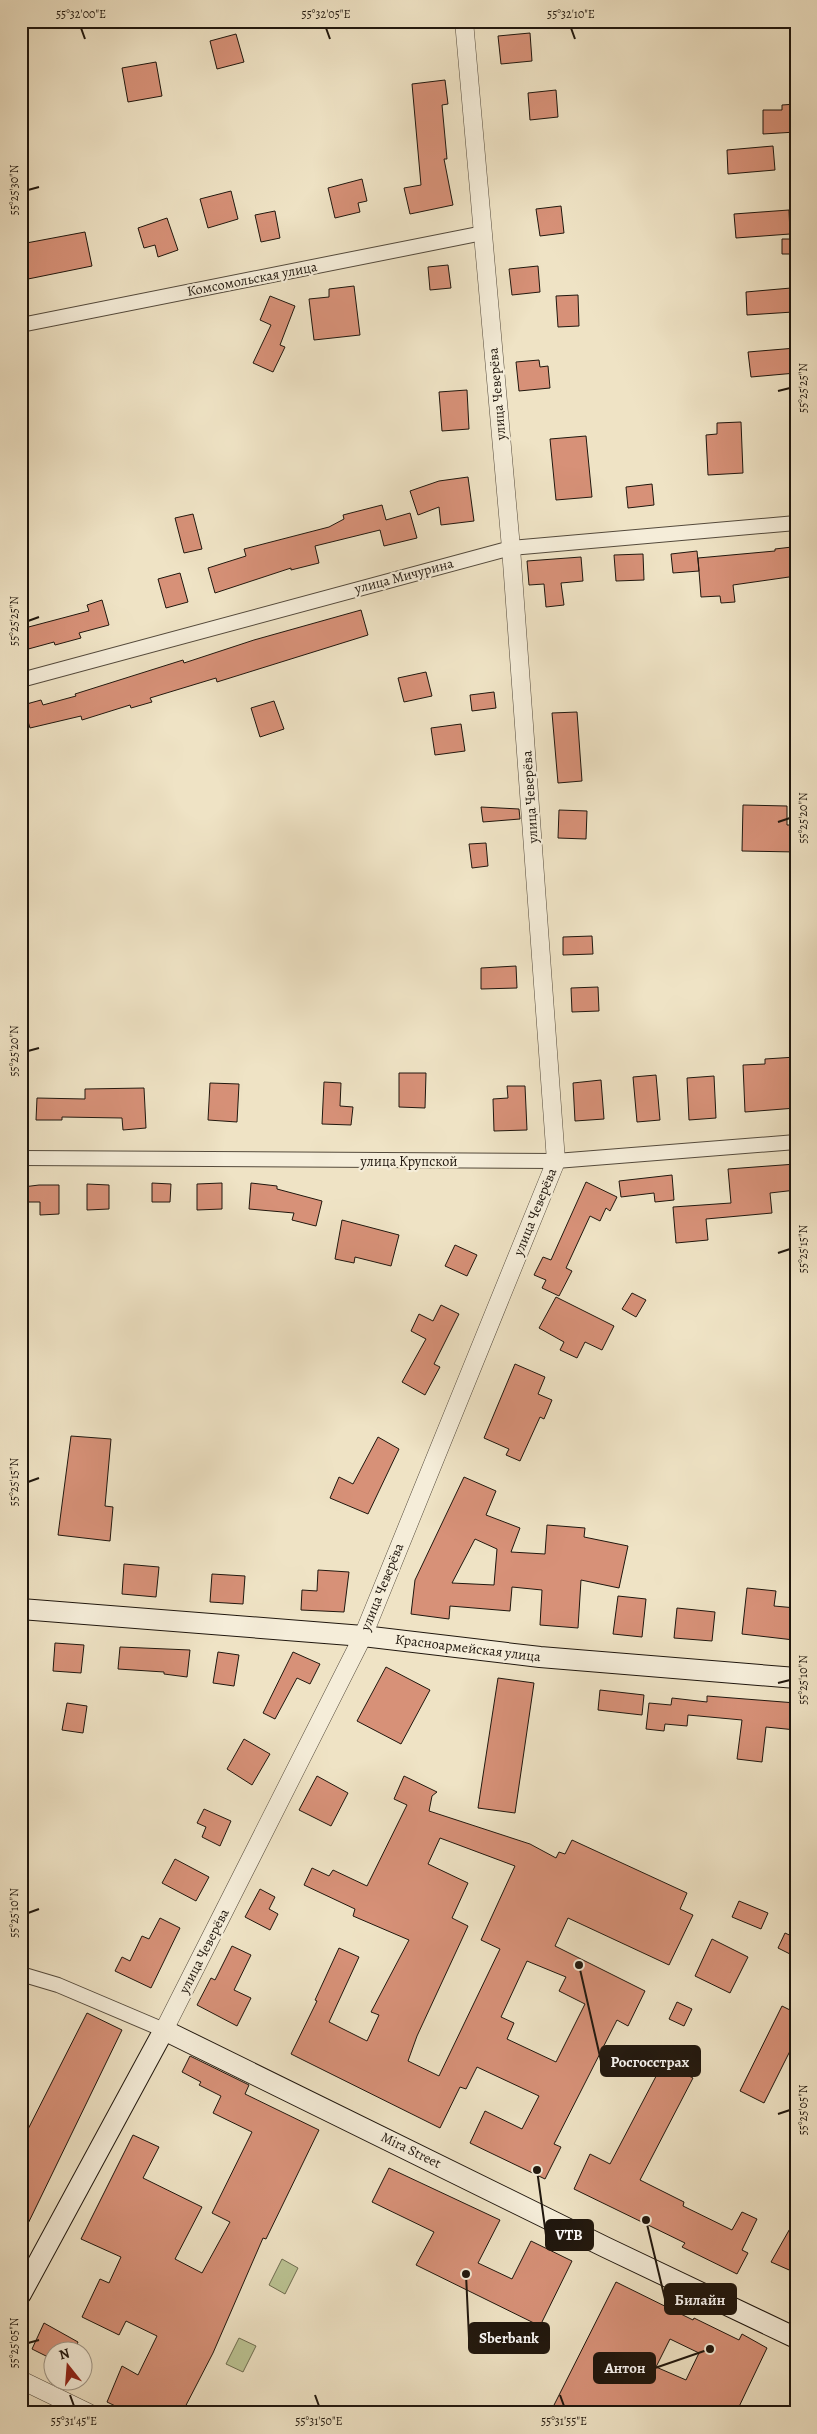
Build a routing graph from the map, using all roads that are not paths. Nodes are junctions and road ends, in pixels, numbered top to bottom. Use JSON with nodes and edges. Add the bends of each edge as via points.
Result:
{"nodes":[{"id":1,"x":464,"y":21,"type":"edge"},
{"id":2,"x":483,"y":233,"type":"junction"},
{"id":3,"x":21,"y":326,"type":"edge"},
{"id":4,"x":796,"y":523,"type":"edge"},
{"id":5,"x":511,"y":548,"type":"junction"},
{"id":6,"x":21,"y":680,"type":"edge"},
{"id":7,"x":796,"y":1142,"type":"edge"},
{"id":8,"x":21,"y":1158,"type":"edge"},
{"id":9,"x":556,"y":1161,"type":"junction"},
{"id":10,"x":21,"y":1609,"type":"edge"},
{"id":11,"x":363,"y":1636,"type":"junction"},
{"id":12,"x":796,"y":1678,"type":"edge"},
{"id":13,"x":21,"y":1974,"type":"edge"},
{"id":14,"x":164,"y":2030,"type":"junction"},
{"id":15,"x":21,"y":2294,"type":"edge"},
{"id":16,"x":796,"y":2338,"type":"edge"},
{"id":17,"x":21,"y":2380,"type":"edge"},
{"id":18,"x":89,"y":2413,"type":"edge"}],
"edges":[{"from":1,"to":2,"type":"street","name":"улица Чеверёва"},
{"from":2,"to":3,"type":"street","name":"Комсомольская улица"},
{"from":2,"to":5,"type":"street","name":"улица Чеверёва"},
{"from":4,"to":5,"type":"street","name":"улица Мичурина"},
{"from":5,"to":6,"type":"street","name":"улица Мичурина"},
{"from":5,"to":9,"type":"street","name":"улица Чеверёва"},
{"from":7,"to":9,"type":"street","name":"улица Крупской"},
{"from":8,"to":9,"type":"street","name":"улица Крупской"},
{"from":9,"to":11,"type":"street","name":"улица Чеверёва"},
{"from":10,"to":11,"type":"main road","name":"Красноармейская улица"},
{"from":11,"to":12,"type":"main road","name":"Красноармейская улица","via":[[540,1657]]},
{"from":11,"to":14,"type":"street","name":"улица Чеверёва"},
{"from":13,"to":14,"type":"street","name":"Mira Street","via":[[58,1985]]},
{"from":14,"to":15,"type":"main road","name":"улица Чеверёва"},
{"from":14,"to":16,"type":"main road","name":"Mira Street"},
{"from":17,"to":18,"type":"street"}]}
